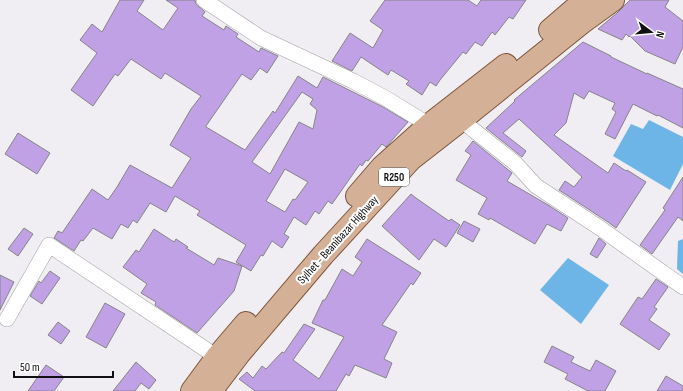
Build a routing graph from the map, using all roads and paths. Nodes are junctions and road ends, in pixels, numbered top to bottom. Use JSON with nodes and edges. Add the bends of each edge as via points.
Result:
{"nodes":[{"id":1,"x":204,"y":0,"type":"edge"},
{"id":2,"x":585,"y":0,"type":"edge"},
{"id":3,"x":613,"y":0,"type":"edge"},
{"id":4,"x":461,"y":120,"type":"junction"},
{"id":5,"x":429,"y":125,"type":"junction"},
{"id":6,"x":683,"y":287,"type":"edge"},
{"id":7,"x":7,"y":319,"type":"dead end"},
{"id":8,"x":217,"y":357,"type":"junction"},
{"id":9,"x":192,"y":391,"type":"edge"},
{"id":10,"x":210,"y":391,"type":"edge"}],
"edges":[{"from":1,"to":5,"type":"street","via":[[261,38],[353,81]]},
{"from":2,"to":5,"type":"main road","name":"Sylhet - Beanibazar Highway","number":"R250"},
{"from":3,"to":4,"type":"main road","name":"Sylhet - Beanibazar Highway","number":"R250"},
{"from":4,"to":6,"type":"street","via":[[515,163],[536,186]]},
{"from":4,"to":10,"type":"main road","name":"Sylhet - Beanibazar Highway","number":"R250","via":[[411,159],[323,255]]},
{"from":5,"to":8,"type":"main road","name":"Sylhet - Beanibazar Highway","number":"R250","via":[[382,167]]},
{"from":7,"to":8,"type":"street","via":[[49,245]]},
{"from":8,"to":9,"type":"main road","name":"Sylhet - Beanibazar Highway","number":"R250"}]}
